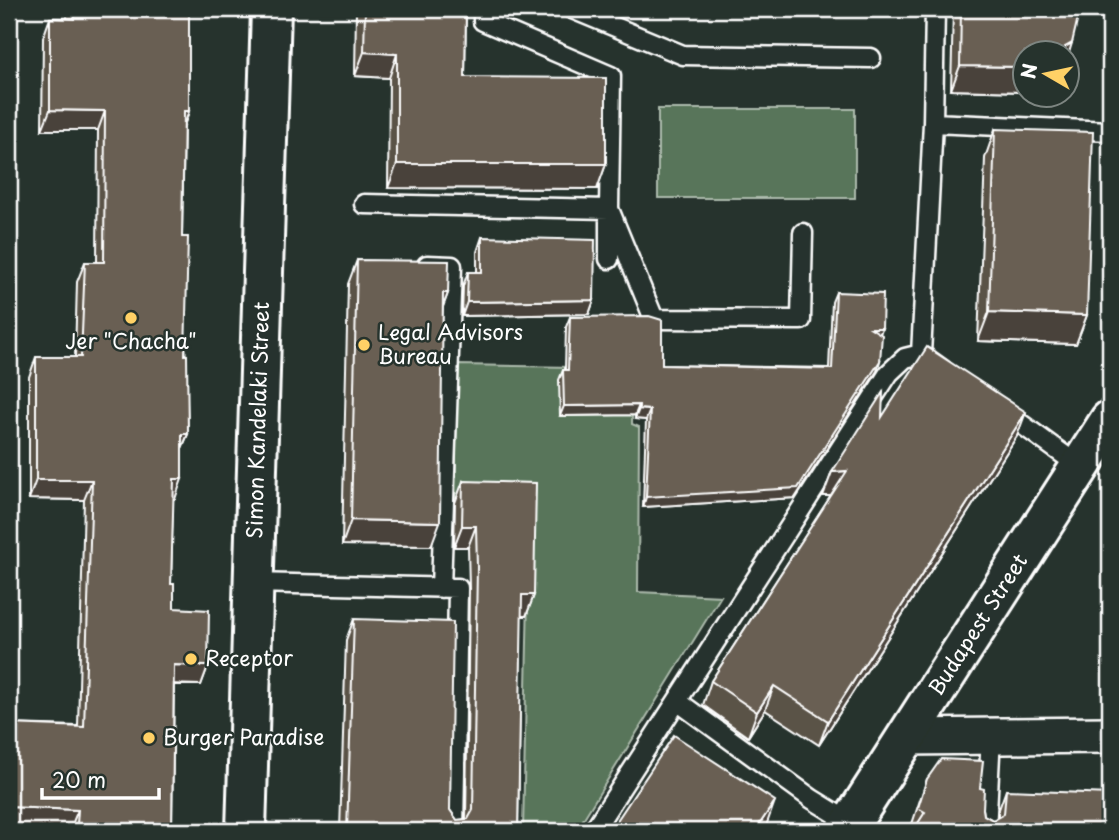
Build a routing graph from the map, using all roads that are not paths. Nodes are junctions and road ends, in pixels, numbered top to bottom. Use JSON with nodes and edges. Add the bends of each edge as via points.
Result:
{"nodes":[{"id":1,"x":271,"y":9,"type":"edge"},
{"id":2,"x":483,"y":9,"type":"edge"},
{"id":3,"x":572,"y":9,"type":"edge"},
{"id":4,"x":935,"y":9,"type":"edge"},
{"id":5,"x":871,"y":58,"type":"dead end"},
{"id":6,"x":933,"y":123,"type":"junction"},
{"id":7,"x":1110,"y":131,"type":"edge"},
{"id":8,"x":364,"y":204,"type":"dead end"},
{"id":9,"x":609,"y":209,"type":"junction"},
{"id":10,"x":803,"y":233,"type":"dead end"},
{"id":11,"x":609,"y":259,"type":"dead end"},
{"id":12,"x":413,"y":265,"type":"edge"},
{"id":13,"x":921,"y":354,"type":"junction"},
{"id":14,"x":954,"y":377,"type":"edge"},
{"id":15,"x":987,"y":400,"type":"edge"},
{"id":16,"x":1110,"y":420,"type":"edge"},
{"id":17,"x":1082,"y":468,"type":"junction"},
{"id":18,"x":253,"y":583,"type":"junction"},
{"id":19,"x":441,"y":588,"type":"junction"},
{"id":20,"x":677,"y":701,"type":"junction"},
{"id":21,"x":1110,"y":735,"type":"edge"},
{"id":22,"x":991,"y":736,"type":"junction"},
{"id":23,"x":905,"y":737,"type":"junction"},
{"id":24,"x":849,"y":827,"type":"edge"},
{"id":25,"x":246,"y":831,"type":"edge"},
{"id":26,"x":454,"y":831,"type":"edge"},
{"id":27,"x":593,"y":831,"type":"edge"},
{"id":28,"x":986,"y":831,"type":"edge"}],
"edges":[{"from":1,"to":18,"type":"main road","name":"Simon Kandelaki Street"},
{"from":2,"to":9,"type":"lane","via":[[483,21],[611,76]]},
{"from":3,"to":5,"type":"lane","via":[[683,55]]},
{"from":4,"to":6,"type":"lane"},
{"from":6,"to":7,"type":"lane"},
{"from":6,"to":13,"type":"lane"},
{"from":8,"to":9,"type":"lane"},
{"from":9,"to":10,"type":"lane","via":[[654,319],[801,320]]},
{"from":9,"to":11,"type":"lane"},
{"from":12,"to":19,"type":"lane","via":[[452,266]]},
{"from":13,"to":14,"type":"lane"},
{"from":13,"to":20,"type":"lane","via":[[905,358],[889,373]]},
{"from":15,"to":17,"type":"lane"},
{"from":16,"to":17,"type":"main road","name":"Budapest Street"},
{"from":17,"to":23,"type":"main road","name":"Budapest Street"},
{"from":18,"to":19,"type":"lane"},
{"from":18,"to":25,"type":"main road","name":"Simon Kandelaki Street"},
{"from":19,"to":26,"type":"lane","via":[[458,588]]},
{"from":20,"to":24,"type":"lane"},
{"from":20,"to":27,"type":"lane"},
{"from":21,"to":22,"type":"street"},
{"from":22,"to":23,"type":"street"},
{"from":22,"to":28,"type":"lane"},
{"from":23,"to":24,"type":"main road","name":"Budapest Street"}]}
